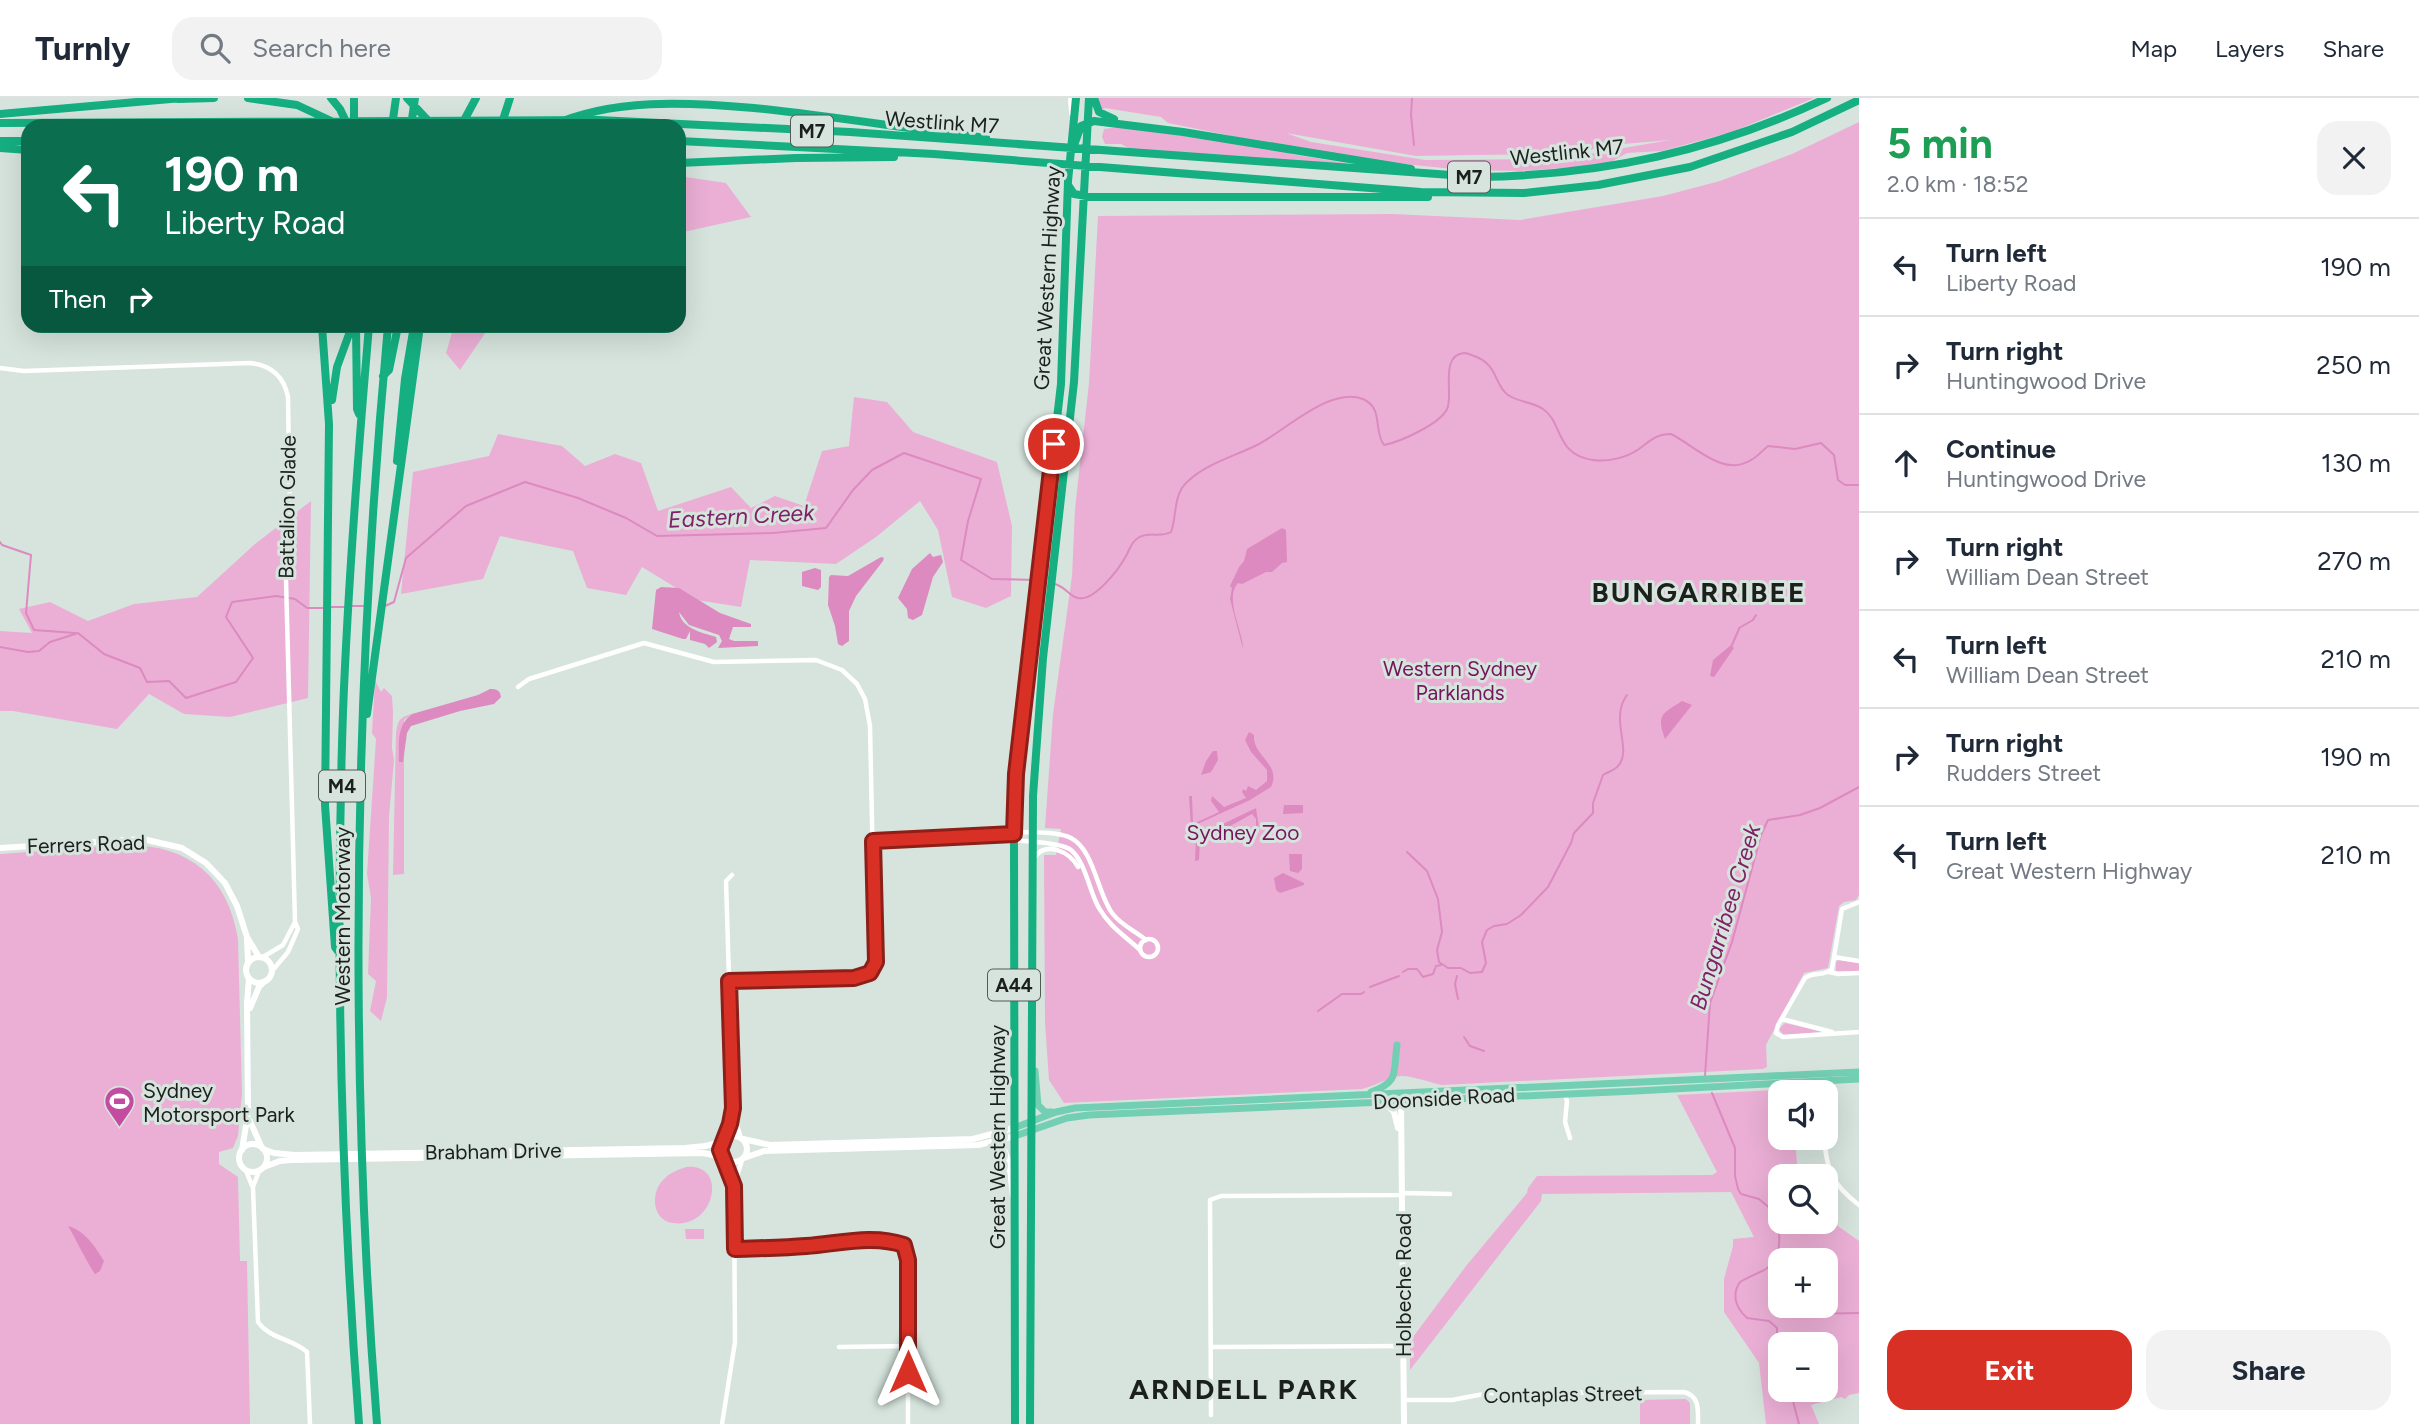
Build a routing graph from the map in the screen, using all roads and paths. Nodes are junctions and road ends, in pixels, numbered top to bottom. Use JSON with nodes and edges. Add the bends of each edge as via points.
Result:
{"nodes":[{"id":1,"x":214,"y":98,"type":"edge"},
{"id":2,"x":248,"y":98,"type":"edge"},
{"id":3,"x":331,"y":98,"type":"edge"},
{"id":4,"x":354,"y":98,"type":"edge"},
{"id":5,"x":396,"y":98,"type":"edge"},
{"id":6,"x":407,"y":98,"type":"edge"},
{"id":7,"x":415,"y":98,"type":"edge"},
{"id":8,"x":468,"y":98,"type":"edge"},
{"id":9,"x":476,"y":98,"type":"edge"},
{"id":10,"x":510,"y":98,"type":"edge"},
{"id":11,"x":1073,"y":98,"type":"edge"},
{"id":12,"x":1089,"y":98,"type":"edge"},
{"id":13,"x":1094,"y":98,"type":"edge"},
{"id":14,"x":1827,"y":98,"type":"edge"},
{"id":15,"x":179,"y":99,"type":"edge"},
{"id":16,"x":663,"y":99,"type":"edge"},
{"id":17,"x":1859,"y":100,"type":"edge"},
{"id":18,"x":0,"y":114,"type":"edge"},
{"id":19,"x":328,"y":119,"type":"edge"},
{"id":20,"x":345,"y":119,"type":"edge"},
{"id":21,"x":354,"y":119,"type":"edge"},
{"id":22,"x":393,"y":119,"type":"edge"},
{"id":23,"x":412,"y":119,"type":"edge"},
{"id":24,"x":426,"y":119,"type":"edge"},
{"id":25,"x":461,"y":119,"type":"edge"},
{"id":26,"x":463,"y":119,"type":"edge"},
{"id":27,"x":503,"y":119,"type":"edge"},
{"id":28,"x":569,"y":119,"type":"edge"},
{"id":29,"x":1087,"y":122,"type":"junction"},
{"id":30,"x":0,"y":123,"type":"edge"},
{"id":31,"x":21,"y":123,"type":"edge"},
{"id":32,"x":686,"y":124,"type":"edge"},
{"id":33,"x":1137,"y":125,"type":"junction"},
{"id":34,"x":0,"y":141,"type":"edge"},
{"id":35,"x":21,"y":141,"type":"edge"},
{"id":36,"x":686,"y":141,"type":"edge"},
{"id":37,"x":1026,"y":145,"type":"junction"},
{"id":38,"x":0,"y":148,"type":"edge"},
{"id":39,"x":21,"y":150,"type":"edge"},
{"id":40,"x":934,"y":154,"type":"junction"},
{"id":41,"x":1070,"y":158,"type":"junction"},
{"id":42,"x":686,"y":163,"type":"edge"},
{"id":43,"x":1447,"y":177,"type":"junction"},
{"id":44,"x":1068,"y":181,"type":"junction"},
{"id":45,"x":1473,"y":194,"type":"junction"},
{"id":46,"x":1083,"y":196,"type":"junction"},
{"id":47,"x":1179,"y":197,"type":"junction"},
{"id":48,"x":1082,"y":208,"type":"junction"},
{"id":49,"x":322,"y":333,"type":"edge"},
{"id":50,"x":351,"y":333,"type":"edge"},
{"id":51,"x":354,"y":333,"type":"edge"},
{"id":52,"x":368,"y":333,"type":"edge"},
{"id":53,"x":387,"y":333,"type":"edge"},
{"id":54,"x":397,"y":333,"type":"edge"},
{"id":55,"x":413,"y":333,"type":"edge"},
{"id":56,"x":419,"y":333,"type":"edge"},
{"id":57,"x":0,"y":368,"type":"edge"},
{"id":58,"x":383,"y":376,"type":"junction"},
{"id":59,"x":361,"y":421,"type":"junction"},
{"id":60,"x":328,"y":424,"type":"junction"},
{"id":61,"x":393,"y":511,"type":"junction"},
{"id":62,"x":518,"y":687,"type":"dead end"},
{"id":63,"x":362,"y":719,"type":"junction"},
{"id":64,"x":1014,"y":838,"type":"junction"},
{"id":65,"x":1032,"y":838,"type":"junction"},
{"id":66,"x":873,"y":841,"type":"junction"},
{"id":67,"x":0,"y":848,"type":"edge"},
{"id":68,"x":1032,"y":863,"type":"junction"},
{"id":69,"x":732,"y":875,"type":"dead end"},
{"id":70,"x":1087,"y":883,"type":"junction"},
{"id":71,"x":1859,"y":903,"type":"edge"},
{"id":72,"x":295,"y":922,"type":"junction"},
{"id":73,"x":247,"y":937,"type":"junction"},
{"id":74,"x":1146,"y":940,"type":"junction"},
{"id":75,"x":1140,"y":950,"type":"junction"},
{"id":76,"x":340,"y":953,"type":"junction"},
{"id":77,"x":261,"y":957,"type":"junction"},
{"id":78,"x":1834,"y":957,"type":"junction"},
{"id":79,"x":1859,"y":961,"type":"edge"},
{"id":80,"x":248,"y":962,"type":"junction"},
{"id":81,"x":272,"y":971,"type":"junction"},
{"id":82,"x":1829,"y":972,"type":"junction"},
{"id":83,"x":1859,"y":973,"type":"edge"},
{"id":84,"x":249,"y":978,"type":"junction"},
{"id":85,"x":265,"y":981,"type":"junction"},
{"id":86,"x":729,"y":981,"type":"junction"},
{"id":87,"x":247,"y":1016,"type":"junction"},
{"id":88,"x":1782,"y":1019,"type":"junction"},
{"id":89,"x":1859,"y":1032,"type":"edge"},
{"id":90,"x":1836,"y":1033,"type":"junction"},
{"id":91,"x":1031,"y":1039,"type":"junction"},
{"id":92,"x":1398,"y":1045,"type":"dead end"},
{"id":93,"x":1859,"y":1072,"type":"edge"},
{"id":94,"x":1859,"y":1079,"type":"edge"},
{"id":95,"x":1553,"y":1090,"type":"junction"},
{"id":96,"x":1364,"y":1094,"type":"junction"},
{"id":97,"x":1401,"y":1097,"type":"junction"},
{"id":98,"x":1566,"y":1097,"type":"junction"},
{"id":99,"x":1384,"y":1102,"type":"junction"},
{"id":100,"x":733,"y":1108,"type":"junction"},
{"id":101,"x":1565,"y":1109,"type":"junction"},
{"id":102,"x":248,"y":1112,"type":"junction"},
{"id":103,"x":1056,"y":1112,"type":"junction"},
{"id":104,"x":1031,"y":1126,"type":"junction"},
{"id":105,"x":1014,"y":1132,"type":"junction"},
{"id":106,"x":742,"y":1138,"type":"junction"},
{"id":107,"x":1570,"y":1138,"type":"dead end"},
{"id":108,"x":723,"y":1141,"type":"junction"},
{"id":109,"x":993,"y":1142,"type":"junction"},
{"id":110,"x":1402,"y":1147,"type":"junction"},
{"id":111,"x":262,"y":1148,"type":"junction"},
{"id":112,"x":242,"y":1150,"type":"junction"},
{"id":113,"x":1825,"y":1150,"type":"edge"},
{"id":114,"x":724,"y":1158,"type":"junction"},
{"id":115,"x":743,"y":1159,"type":"junction"},
{"id":116,"x":262,"y":1169,"type":"junction"},
{"id":117,"x":246,"y":1171,"type":"junction"},
{"id":118,"x":734,"y":1186,"type":"junction"},
{"id":119,"x":253,"y":1188,"type":"junction"},
{"id":120,"x":1403,"y":1194,"type":"junction"},
{"id":121,"x":1450,"y":1194,"type":"dead end"},
{"id":122,"x":1014,"y":1201,"type":"junction"},
{"id":123,"x":1859,"y":1205,"type":"edge"},
{"id":124,"x":735,"y":1249,"type":"junction"},
{"id":125,"x":907,"y":1346,"type":"junction"},
{"id":126,"x":1404,"y":1346,"type":"junction"},
{"id":127,"x":839,"y":1347,"type":"dead end"},
{"id":128,"x":1211,"y":1347,"type":"junction"},
{"id":129,"x":1404,"y":1400,"type":"junction"},
{"id":130,"x":1211,"y":1415,"type":"dead end"},
{"id":131,"x":310,"y":1424,"type":"edge"},
{"id":132,"x":359,"y":1424,"type":"edge"},
{"id":133,"x":377,"y":1424,"type":"edge"},
{"id":134,"x":722,"y":1424,"type":"edge"},
{"id":135,"x":908,"y":1424,"type":"edge"},
{"id":136,"x":1015,"y":1424,"type":"edge"},
{"id":137,"x":1030,"y":1424,"type":"edge"},
{"id":138,"x":1404,"y":1424,"type":"edge"},
{"id":139,"x":1698,"y":1424,"type":"edge"}],
"edges":[{"from":1,"to":15,"type":"highway"},
{"from":2,"to":19,"type":"highway","via":[[276,101]]},
{"from":3,"to":20,"type":"highway"},
{"from":4,"to":21,"type":"highway"},
{"from":5,"to":22,"type":"highway"},
{"from":6,"to":24,"type":"highway"},
{"from":7,"to":23,"type":"highway"},
{"from":8,"to":25,"type":"highway"},
{"from":9,"to":26,"type":"highway"},
{"from":10,"to":27,"type":"highway"},
{"from":11,"to":41,"type":"highway","name":"Great Western Highway","number":"A44"},
{"from":12,"to":29,"type":"highway","name":"Great Western Highway","number":"A44"},
{"from":13,"to":33,"type":"highway","number":"M7","via":[[1102,115]]},
{"from":14,"to":43,"type":"highway","name":"Westlink M7","number":"M7","via":[[1718,142],[1634,163],[1557,174]]},
{"from":15,"to":18,"type":"highway"},
{"from":16,"to":28,"type":"highway","via":[[618,103]]},
{"from":16,"to":37,"type":"highway","via":[[826,116]]},
{"from":17,"to":45,"type":"highway","name":"Westlink M7","number":"M7","via":[[1766,142],[1648,177],[1557,190]]},
{"from":29,"to":33,"type":"highway","number":"M7"},
{"from":29,"to":41,"type":"highway","via":[[1079,130]]},
{"from":29,"to":46,"type":"highway","name":"Great Western Highway","number":"A44"},
{"from":30,"to":31,"type":"highway","name":"Westlink M7","number":"M7"},
{"from":32,"to":37,"type":"highway","name":"Westlink M7","number":"M7"},
{"from":33,"to":43,"type":"highway","number":"M7"},
{"from":34,"to":35,"type":"highway"},
{"from":36,"to":40,"type":"highway","name":"Westlink M7","number":"M7"},
{"from":37,"to":43,"type":"highway","name":"Westlink M7","number":"M7"},
{"from":38,"to":39,"type":"highway"},
{"from":40,"to":42,"type":"highway","via":[[929,158]]},
{"from":40,"to":45,"type":"highway","name":"Westlink M7","number":"M7"},
{"from":41,"to":44,"type":"highway","name":"Great Western Highway","number":"A44"},
{"from":44,"to":46,"type":"highway","via":[[1072,192]]},
{"from":44,"to":64,"type":"highway","name":"Great Western Highway","number":"A44","via":[[1061,384],[1016,774]]},
{"from":45,"to":47,"type":"highway"},
{"from":46,"to":47,"type":"highway"},
{"from":46,"to":48,"type":"highway","name":"Great Western Highway","number":"A44"},
{"from":47,"to":48,"type":"highway","via":[[1087,201]]},
{"from":48,"to":65,"type":"highway","name":"Great Western Highway","number":"A44","via":[[1074,382],[1037,742]]},
{"from":49,"to":60,"type":"highway"},
{"from":50,"to":60,"type":"highway","via":[[334,379]]},
{"from":51,"to":59,"type":"highway"},
{"from":52,"to":59,"type":"highway","name":"Western Motorway","number":"M4"},
{"from":53,"to":58,"type":"highway","name":"Western Motorway","number":"M4"},
{"from":54,"to":58,"type":"highway","via":[[389,370]]},
{"from":55,"to":61,"type":"highway"},
{"from":56,"to":61,"type":"highway"},
{"from":57,"to":72,"type":"street","name":"Battalion Glade","via":[[250,363],[272,370],[282,380],[288,397],[286,623]]},
{"from":58,"to":63,"type":"highway","name":"Western Motorway","number":"M4"},
{"from":59,"to":76,"type":"highway","name":"Western Motorway","number":"M4","via":[[347,619]]},
{"from":60,"to":76,"type":"highway","via":[[326,814],[335,947]]},
{"from":61,"to":63,"type":"highway","via":[[368,713]]},
{"from":62,"to":66,"type":"street","via":[[529,679],[644,643],[714,662],[810,659],[829,663],[852,679],[867,706]]},
{"from":63,"to":133,"type":"highway","name":"Western Motorway","number":"M4","via":[[358,901],[362,1165]]},
{"from":64,"to":65,"type":"street"},
{"from":64,"to":66,"type":"street"},
{"from":64,"to":105,"type":"highway","name":"Great Western Highway","number":"A44"},
{"from":65,"to":68,"type":"highway","name":"Great Western Highway","number":"A44"},
{"from":65,"to":70,"type":"street","via":[[1071,850]]},
{"from":65,"to":74,"type":"street","via":[[1062,835],[1077,842],[1112,913]]},
{"from":66,"to":86,"type":"street","via":[[876,962],[870,973],[854,978]]},
{"from":67,"to":73,"type":"main road","name":"Ferrers Road","via":[[130,839],[170,844],[206,863],[225,883]]},
{"from":68,"to":70,"type":"street","via":[[1040,851],[1060,850],[1075,861]]},
{"from":68,"to":91,"type":"highway","name":"Great Western Highway","number":"A44"},
{"from":69,"to":86,"type":"street","via":[[726,881]]},
{"from":70,"to":75,"type":"street","via":[[1111,925]]},
{"from":71,"to":78,"type":"street","via":[[1842,909]]},
{"from":72,"to":77,"type":"street","via":[[283,944]]},
{"from":72,"to":81,"type":"street","name":"Battalion Glade","via":[[295,942]]},
{"from":73,"to":77,"type":"main road","name":"Ferrers Road"},
{"from":73,"to":80,"type":"main road","name":"Ferrers Road"},
{"from":74,"to":75,"type":"street"},
{"from":74,"to":75,"type":"street","via":[[1156,942],[1156,953],[1147,957]]},
{"from":76,"to":132,"type":"highway","name":"Western Motorway","number":"M4","via":[[343,1148]]},
{"from":77,"to":80,"type":"main road"},
{"from":77,"to":81,"type":"main road"},
{"from":78,"to":79,"type":"street"},
{"from":78,"to":82,"type":"street"},
{"from":80,"to":84,"type":"main road"},
{"from":81,"to":85,"type":"main road"},
{"from":82,"to":83,"type":"street"},
{"from":82,"to":88,"type":"street","via":[[1807,976]]},
{"from":84,"to":85,"type":"main road"},
{"from":84,"to":87,"type":"main road"},
{"from":85,"to":87,"type":"main road"},
{"from":86,"to":100,"type":"street"},
{"from":87,"to":102,"type":"main road"},
{"from":88,"to":90,"type":"street"},
{"from":88,"to":90,"type":"street","via":[[1776,1033],[1783,1037]]},
{"from":89,"to":90,"type":"street"},
{"from":91,"to":103,"type":"main road","via":[[1038,1105],[1045,1112]]},
{"from":91,"to":104,"type":"highway","name":"Great Western Highway","number":"A44"},
{"from":92,"to":96,"type":"main road","via":[[1390,1082]]},
{"from":93,"to":95,"type":"main road","name":"Doonside Road"},
{"from":94,"to":98,"type":"main road","name":"Doonside Road"},
{"from":95,"to":97,"type":"main road","name":"Doonside Road"},
{"from":95,"to":98,"type":"main road","name":"Doonside Road"},
{"from":95,"to":101,"type":"street"},
{"from":96,"to":97,"type":"main road","name":"Doonside Road"},
{"from":96,"to":103,"type":"main road","name":"Doonside Road"},
{"from":97,"to":99,"type":"main road","name":"Doonside Road"},
{"from":97,"to":110,"type":"main road","name":"Holbeche Road"},
{"from":98,"to":101,"type":"street"},
{"from":99,"to":104,"type":"main road","name":"Doonside Road","via":[[1090,1115]]},
{"from":99,"to":110,"type":"main road","name":"Holbeche Road","via":[[1396,1116]]},
{"from":100,"to":106,"type":"street"},
{"from":100,"to":108,"type":"street"},
{"from":101,"to":107,"type":"street"},
{"from":102,"to":111,"type":"main road"},
{"from":102,"to":112,"type":"main road"},
{"from":103,"to":104,"type":"main road","name":"Doonside Road"},
{"from":104,"to":105,"type":"main road"},
{"from":104,"to":137,"type":"highway","name":"Great Western Highway","number":"A44"},
{"from":105,"to":106,"type":"main road","via":[[973,1139],[770,1145]]},
{"from":105,"to":109,"type":"main road"},
{"from":105,"to":122,"type":"highway","name":"Great Western Highway","number":"A44"},
{"from":106,"to":108,"type":"main road","via":[[732,1136]]},
{"from":106,"to":115,"type":"main road","via":[[747,1148]]},
{"from":108,"to":111,"type":"main road","name":"Brabham Drive","via":[[685,1147],[295,1155]]},
{"from":108,"to":114,"type":"main road","via":[[720,1150]]},
{"from":109,"to":115,"type":"main road","via":[[764,1151]]},
{"from":109,"to":122,"type":"main road","via":[[1002,1145],[1008,1156]]},
{"from":110,"to":120,"type":"main road","name":"Holbeche Road"},
{"from":111,"to":112,"type":"main road","via":[[251,1144]]},
{"from":111,"to":116,"type":"main road","via":[[267,1156]]},
{"from":112,"to":117,"type":"main road","via":[[239,1162]]},
{"from":113,"to":123,"type":"street","via":[[1831,1176]]},
{"from":114,"to":115,"type":"main road","via":[[733,1162]]},
{"from":114,"to":116,"type":"main road","name":"Brabham Drive","via":[[703,1153],[305,1160],[280,1161]]},
{"from":114,"to":118,"type":"street"},
{"from":115,"to":118,"type":"street"},
{"from":116,"to":117,"type":"main road"},
{"from":116,"to":119,"type":"street"},
{"from":117,"to":119,"type":"street"},
{"from":118,"to":124,"type":"street"},
{"from":119,"to":131,"type":"street","via":[[258,1322],[307,1352]]},
{"from":120,"to":121,"type":"street"},
{"from":120,"to":126,"type":"main road","name":"Holbeche Road"},
{"from":120,"to":128,"type":"street","via":[[1210,1199]]},
{"from":122,"to":136,"type":"highway","name":"Great Western Highway","number":"A44"},
{"from":124,"to":125,"type":"street","via":[[858,1241],[904,1245],[908,1260]]},
{"from":124,"to":134,"type":"street","via":[[735,1349]]},
{"from":125,"to":127,"type":"street"},
{"from":125,"to":135,"type":"street"},
{"from":126,"to":128,"type":"street"},
{"from":126,"to":129,"type":"main road","name":"Holbeche Road"},
{"from":128,"to":130,"type":"street"},
{"from":129,"to":138,"type":"main road","name":"Holbeche Road"},
{"from":129,"to":139,"type":"street","name":"Contaplas Street","via":[[1452,1400],[1493,1393],[1684,1392],[1696,1401]]}]}
